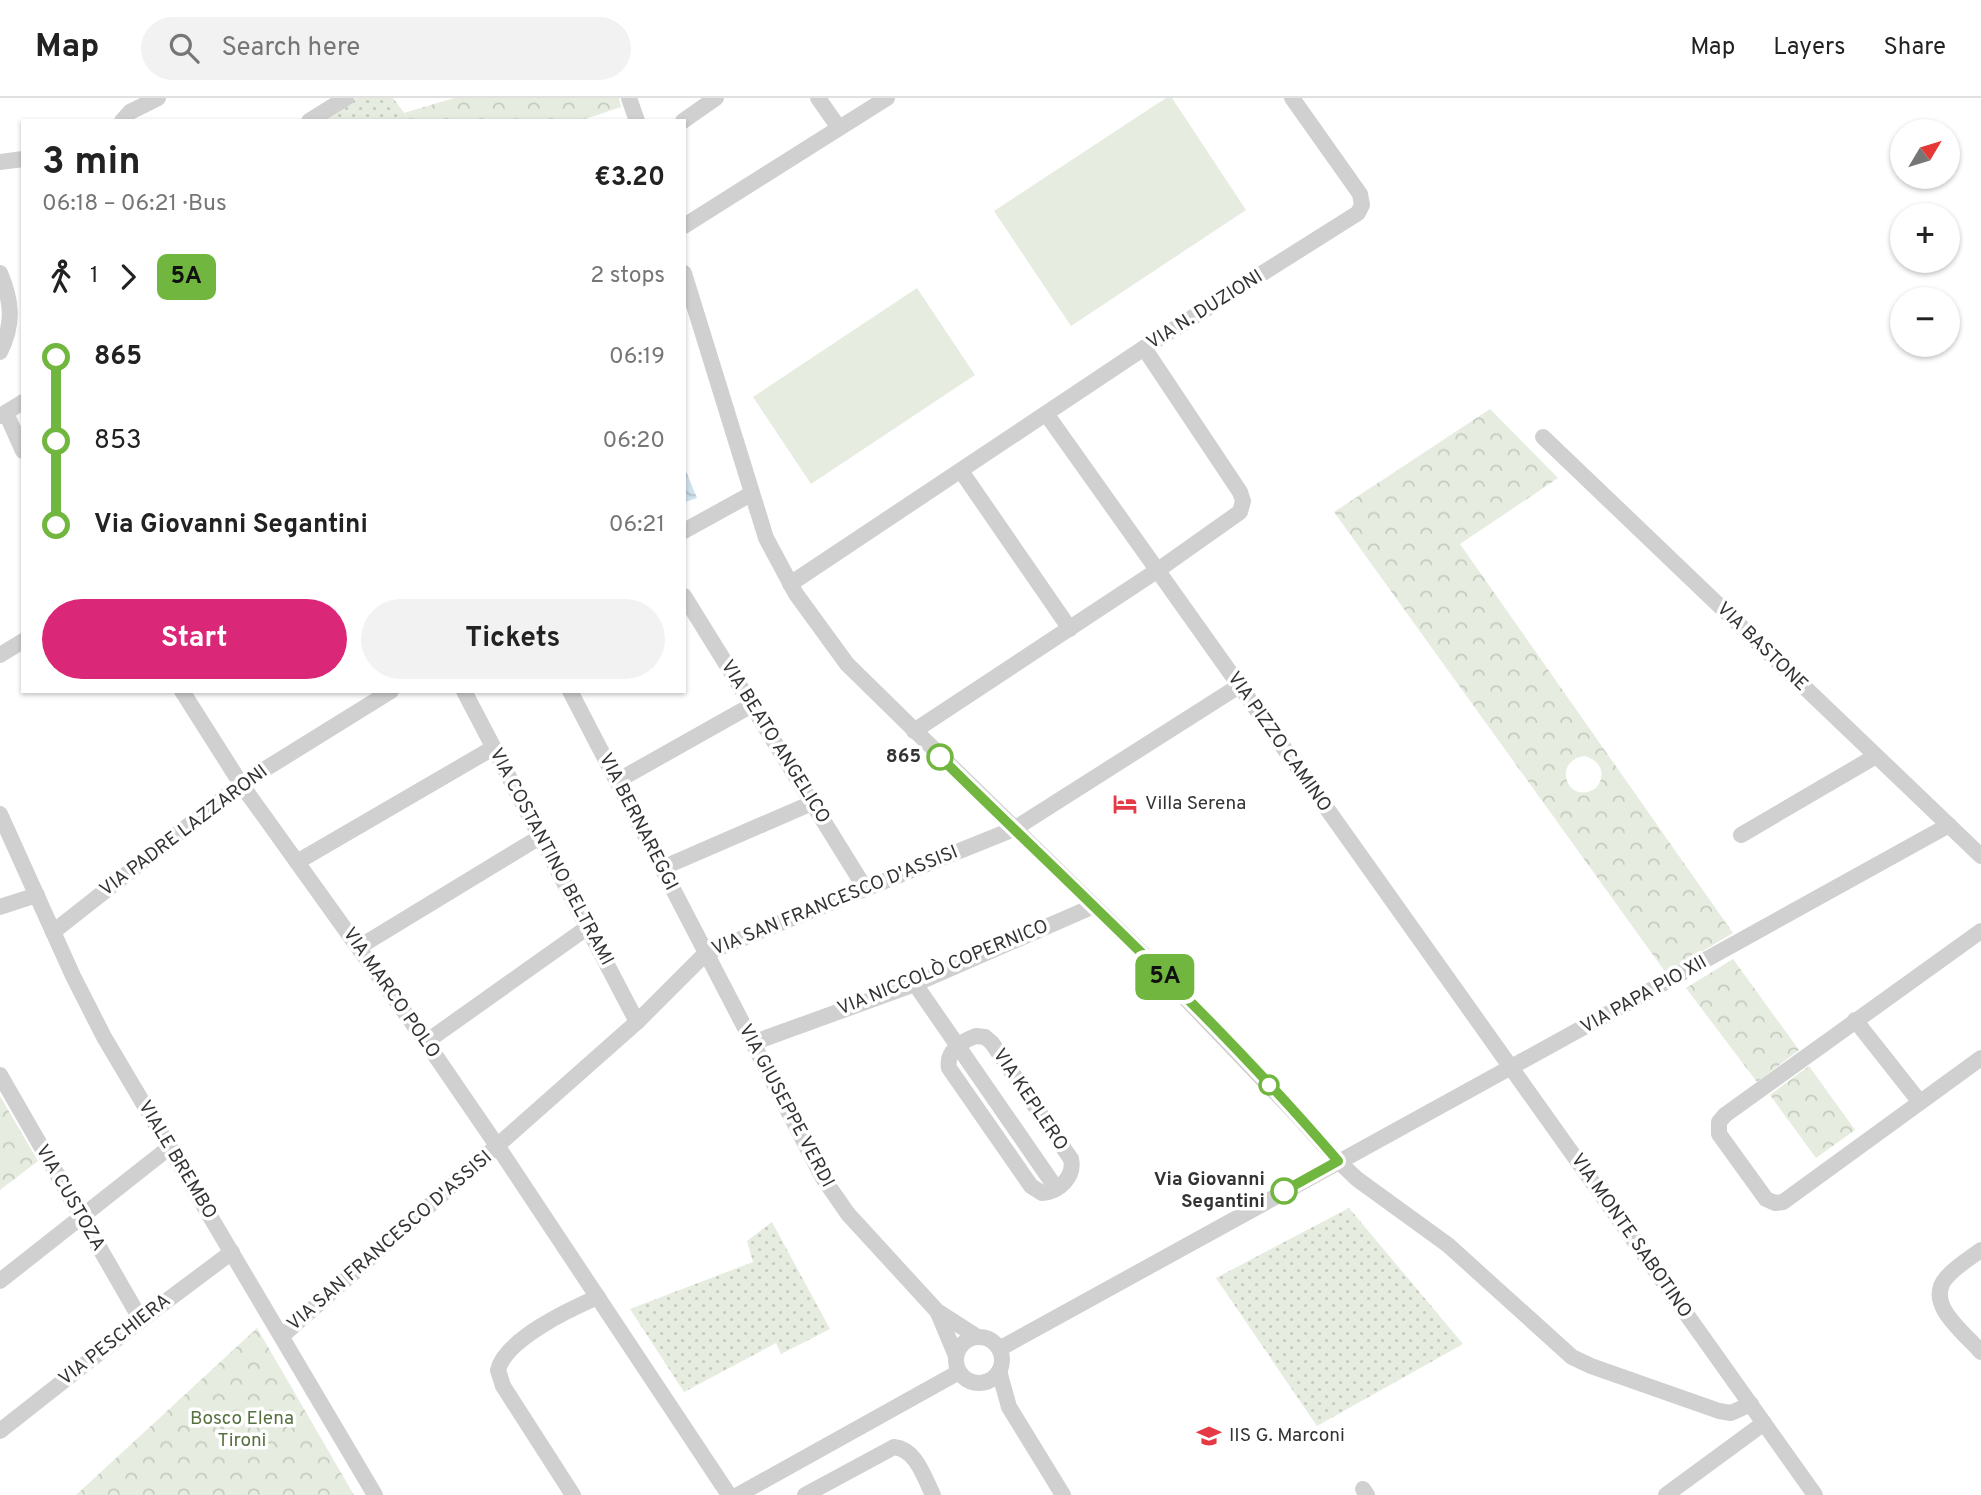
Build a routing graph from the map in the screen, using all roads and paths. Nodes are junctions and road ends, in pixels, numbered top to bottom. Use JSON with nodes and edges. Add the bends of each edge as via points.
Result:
{"nodes":[{"id":1,"x":158,"y":98,"type":"edge"},
{"id":2,"x":346,"y":98,"type":"edge"},
{"id":3,"x":629,"y":98,"type":"edge"},
{"id":4,"x":716,"y":98,"type":"edge"},
{"id":5,"x":818,"y":98,"type":"edge"},
{"id":6,"x":887,"y":98,"type":"edge"},
{"id":7,"x":1292,"y":98,"type":"edge"},
{"id":8,"x":124,"y":119,"type":"edge"},
{"id":9,"x":312,"y":119,"type":"edge"},
{"id":10,"x":636,"y":119,"type":"edge"},
{"id":11,"x":686,"y":119,"type":"edge"},
{"id":12,"x":839,"y":128,"type":"junction"},
{"id":13,"x":21,"y":159,"type":"edge"},
{"id":14,"x":0,"y":162,"type":"edge"},
{"id":15,"x":686,"y":225,"type":"edge"},
{"id":16,"x":0,"y":273,"type":"edge"},
{"id":17,"x":686,"y":279,"type":"edge"},
{"id":18,"x":1144,"y":348,"type":"junction"},
{"id":19,"x":0,"y":352,"type":"edge"},
{"id":20,"x":21,"y":403,"type":"edge"},
{"id":21,"x":3,"y":414,"type":"edge"},
{"id":22,"x":1047,"y":415,"type":"junction"},
{"id":23,"x":1543,"y":438,"type":"dead end"},
{"id":24,"x":21,"y":447,"type":"edge"},
{"id":25,"x":961,"y":471,"type":"junction"},
{"id":26,"x":751,"y":494,"type":"junction"},
{"id":27,"x":686,"y":530,"type":"edge"},
{"id":28,"x":1158,"y":570,"type":"junction"},
{"id":29,"x":790,"y":584,"type":"junction"},
{"id":30,"x":690,"y":619,"type":"edge"},
{"id":31,"x":1070,"y":629,"type":"junction"},
{"id":32,"x":21,"y":642,"type":"edge"},
{"id":33,"x":0,"y":656,"type":"edge"},
{"id":34,"x":1239,"y":686,"type":"junction"},
{"id":35,"x":183,"y":693,"type":"edge"},
{"id":36,"x":388,"y":693,"type":"edge"},
{"id":37,"x":465,"y":693,"type":"edge"},
{"id":38,"x":571,"y":693,"type":"edge"},
{"id":39,"x":752,"y":705,"type":"junction"},
{"id":40,"x":914,"y":731,"type":"junction"},
{"id":41,"x":493,"y":748,"type":"junction"},
{"id":42,"x":1876,"y":756,"type":"junction"},
{"id":43,"x":617,"y":781,"type":"junction"},
{"id":44,"x":241,"y":784,"type":"junction"},
{"id":45,"x":812,"y":803,"type":"junction"},
{"id":46,"x":0,"y":814,"type":"edge"},
{"id":47,"x":1949,"y":825,"type":"junction"},
{"id":48,"x":1014,"y":829,"type":"junction"},
{"id":49,"x":1741,"y":835,"type":"dead end"},
{"id":50,"x":540,"y":837,"type":"junction"},
{"id":51,"x":1981,"y":856,"type":"edge"},
{"id":52,"x":297,"y":862,"type":"junction"},
{"id":53,"x":663,"y":868,"type":"junction"},
{"id":54,"x":865,"y":888,"type":"junction"},
{"id":55,"x":37,"y":895,"type":"junction"},
{"id":56,"x":1094,"y":906,"type":"junction"},
{"id":57,"x":0,"y":907,"type":"edge"},
{"id":58,"x":588,"y":927,"type":"junction"},
{"id":59,"x":1981,"y":931,"type":"edge"},
{"id":60,"x":53,"y":932,"type":"junction"},
{"id":61,"x":359,"y":947,"type":"junction"},
{"id":62,"x":706,"y":953,"type":"junction"},
{"id":63,"x":915,"y":984,"type":"junction"},
{"id":64,"x":1855,"y":1020,"type":"junction"},
{"id":65,"x":637,"y":1022,"type":"junction"},
{"id":66,"x":426,"y":1042,"type":"junction"},
{"id":67,"x":752,"y":1043,"type":"junction"},
{"id":68,"x":958,"y":1046,"type":"junction"},
{"id":69,"x":1981,"y":1058,"type":"edge"},
{"id":70,"x":1511,"y":1069,"type":"junction"},
{"id":71,"x":0,"y":1075,"type":"edge"},
{"id":72,"x":1919,"y":1101,"type":"junction"},
{"id":73,"x":170,"y":1147,"type":"junction"},
{"id":74,"x":498,"y":1147,"type":"junction"},
{"id":75,"x":1338,"y":1161,"type":"junction"},
{"id":76,"x":81,"y":1217,"type":"junction"},
{"id":77,"x":1981,"y":1250,"type":"edge"},
{"id":78,"x":232,"y":1252,"type":"junction"},
{"id":79,"x":0,"y":1281,"type":"edge"},
{"id":80,"x":598,"y":1297,"type":"junction"},
{"id":81,"x":937,"y":1311,"type":"junction"},
{"id":82,"x":141,"y":1320,"type":"junction"},
{"id":83,"x":282,"y":1336,"type":"junction"},
{"id":84,"x":976,"y":1336,"type":"junction"},
{"id":85,"x":999,"y":1349,"type":"junction"},
{"id":86,"x":1981,"y":1352,"type":"edge"},
{"id":87,"x":957,"y":1364,"type":"junction"},
{"id":88,"x":999,"y":1371,"type":"junction"},
{"id":89,"x":979,"y":1383,"type":"junction"},
{"id":90,"x":1751,"y":1404,"type":"junction"},
{"id":91,"x":1009,"y":1407,"type":"junction"},
{"id":92,"x":1764,"y":1423,"type":"junction"},
{"id":93,"x":1,"y":1429,"type":"edge"},
{"id":94,"x":375,"y":1495,"type":"edge"},
{"id":95,"x":573,"y":1495,"type":"edge"},
{"id":96,"x":729,"y":1495,"type":"edge"},
{"id":97,"x":738,"y":1495,"type":"edge"},
{"id":98,"x":805,"y":1495,"type":"edge"},
{"id":99,"x":933,"y":1495,"type":"edge"},
{"id":100,"x":1063,"y":1495,"type":"edge"},
{"id":101,"x":1666,"y":1495,"type":"edge"},
{"id":102,"x":1815,"y":1495,"type":"edge"}],
"edges":[{"from":1,"to":8,"type":"street"},
{"from":2,"to":9,"type":"street"},
{"from":3,"to":10,"type":"street"},
{"from":4,"to":11,"type":"street"},
{"from":5,"to":12,"type":"street"},
{"from":6,"to":12,"type":"street"},
{"from":7,"to":18,"type":"street","name":"VIA N. DUZIONI","via":[[1360,194],[1362,205],[1354,216]]},
{"from":12,"to":15,"type":"street"},
{"from":13,"to":14,"type":"street"},
{"from":16,"to":19,"type":"street","via":[[11,316]]},
{"from":17,"to":26,"type":"street"},
{"from":18,"to":22,"type":"street","name":"VIA N. DUZIONI"},
{"from":18,"to":28,"type":"street","via":[[1243,501],[1236,516]]},
{"from":20,"to":21,"type":"street"},
{"from":21,"to":24,"type":"street"},
{"from":22,"to":25,"type":"street","name":"VIA N. DUZIONI"},
{"from":22,"to":28,"type":"street","name":"VIA PIZZO CAMINO"},
{"from":23,"to":42,"type":"street","name":"VIA BASTONE"},
{"from":25,"to":29,"type":"street","name":"VIA N. DUZIONI"},
{"from":25,"to":31,"type":"street"},
{"from":26,"to":27,"type":"street"},
{"from":26,"to":29,"type":"street"},
{"from":28,"to":31,"type":"street"},
{"from":28,"to":34,"type":"street","name":"VIA PIZZO CAMINO"},
{"from":29,"to":40,"type":"street","via":[[838,653]]},
{"from":30,"to":39,"type":"street","name":"VIA BEATO ANGELICO"},
{"from":31,"to":40,"type":"street"},
{"from":32,"to":33,"type":"street"},
{"from":34,"to":48,"type":"street","name":"VIA SAN FRANCESCO D'ASSISI"},
{"from":34,"to":70,"type":"street","name":"VIA PIZZO CAMINO"},
{"from":35,"to":44,"type":"street","name":"VIA MARCO POLO"},
{"from":36,"to":44,"type":"street","name":"VIA PADRE LAZZARONI"},
{"from":37,"to":41,"type":"street","name":"VIA COSTANTINO BELTRAMI"},
{"from":38,"to":43,"type":"street","name":"VIA BERNAREGGI"},
{"from":39,"to":43,"type":"street"},
{"from":39,"to":45,"type":"street","name":"VIA BEATO ANGELICO"},
{"from":40,"to":48,"type":"street"},
{"from":41,"to":50,"type":"street","name":"VIA COSTANTINO BELTRAMI"},
{"from":41,"to":52,"type":"street"},
{"from":42,"to":47,"type":"street","name":"VIA BASTONE"},
{"from":42,"to":49,"type":"street"},
{"from":43,"to":53,"type":"street","name":"VIA BERNAREGGI"},
{"from":44,"to":52,"type":"street","name":"VIA MARCO POLO"},
{"from":44,"to":60,"type":"street","name":"VIA PADRE LAZZARONI"},
{"from":45,"to":53,"type":"street"},
{"from":45,"to":54,"type":"street","name":"VIA BEATO ANGELICO"},
{"from":46,"to":55,"type":"street","name":"VIALE BREMBO"},
{"from":47,"to":51,"type":"street","name":"VIA BASTONE"},
{"from":47,"to":70,"type":"street","name":"VIA PAPA PIO XII"},
{"from":48,"to":54,"type":"street","name":"VIA SAN FRANCESCO D'ASSISI"},
{"from":48,"to":56,"type":"street"},
{"from":50,"to":58,"type":"street","name":"VIA COSTANTINO BELTRAMI"},
{"from":50,"to":61,"type":"street"},
{"from":52,"to":61,"type":"street","name":"VIA MARCO POLO"},
{"from":53,"to":62,"type":"street","name":"VIA BERNAREGGI"},
{"from":54,"to":62,"type":"street","name":"VIA SAN FRANCESCO D'ASSISI"},
{"from":55,"to":57,"type":"street"},
{"from":55,"to":60,"type":"street","name":"VIALE BREMBO"},
{"from":56,"to":63,"type":"street","name":"VIA NICCOLÒ COPERNICO"},
{"from":56,"to":75,"type":"street"},
{"from":58,"to":65,"type":"street","name":"VIA COSTANTINO BELTRAMI"},
{"from":58,"to":66,"type":"street"},
{"from":59,"to":64,"type":"street"},
{"from":60,"to":73,"type":"street","name":"VIALE BREMBO","via":[[97,1023]]},
{"from":61,"to":66,"type":"street","name":"VIA MARCO POLO"},
{"from":62,"to":65,"type":"street","name":"VIA SAN FRANCESCO D'ASSISI"},
{"from":62,"to":67,"type":"street","name":"VIA GIUSEPPE VERDI"},
{"from":63,"to":67,"type":"street","name":"VIA NICCOLÒ COPERNICO"},
{"from":63,"to":68,"type":"street","name":"VIA KEPLERO"},
{"from":64,"to":72,"type":"street"},
{"from":64,"to":72,"type":"street","via":[[1719,1122],[1720,1136],[1763,1196],[1775,1203],[1786,1201]]},
{"from":65,"to":74,"type":"street","name":"VIA SAN FRANCESCO D'ASSISI"},
{"from":66,"to":74,"type":"street","name":"VIA MARCO POLO"},
{"from":67,"to":81,"type":"street","name":"VIA GIUSEPPE VERDI","via":[[831,1191]]},
{"from":68,"to":68,"type":"street","name":"VIA KEPLERO","via":[[1056,1188],[1070,1176],[1071,1159],[992,1043],[976,1036]]},
{"from":69,"to":72,"type":"street"},
{"from":70,"to":75,"type":"street","name":"VIA PAPA PIO XII"},
{"from":70,"to":90,"type":"street","name":"VIA MONTE SABOTINO"},
{"from":71,"to":76,"type":"street","name":"VIA CUSTOZA"},
{"from":73,"to":76,"type":"street"},
{"from":73,"to":78,"type":"street","name":"VIALE BREMBO"},
{"from":74,"to":80,"type":"street","name":"VIA MARCO POLO"},
{"from":74,"to":83,"type":"street","name":"VIA SAN FRANCESCO D'ASSISI"},
{"from":75,"to":85,"type":"street"},
{"from":75,"to":90,"type":"street","via":[[1443,1241],[1577,1360],[1719,1411],[1736,1412]]},
{"from":76,"to":79,"type":"street"},
{"from":76,"to":82,"type":"street","name":"VIA CUSTOZA"},
{"from":77,"to":86,"type":"street","via":[[1947,1277],[1939,1298]]},
{"from":78,"to":82,"type":"street","name":"VIA PESCHIERA"},
{"from":78,"to":83,"type":"street","name":"VIALE BREMBO"},
{"from":80,"to":95,"type":"street","via":[[544,1322],[505,1356],[498,1370],[503,1386]]},
{"from":80,"to":96,"type":"street","name":"VIA MARCO POLO"},
{"from":81,"to":84,"type":"street","name":"VIA GIUSEPPE VERDI"},
{"from":81,"to":87,"type":"street","name":"VIA GIUSEPPE VERDI"},
{"from":82,"to":93,"type":"street","name":"VIA PESCHIERA"},
{"from":83,"to":94,"type":"street","name":"VIALE BREMBO"},
{"from":84,"to":85,"type":"street","via":[[987,1338]]},
{"from":84,"to":87,"type":"street","via":[[962,1343]]},
{"from":85,"to":88,"type":"street"},
{"from":87,"to":89,"type":"street","via":[[971,1382]]},
{"from":87,"to":97,"type":"street"},
{"from":88,"to":89,"type":"street"},
{"from":88,"to":91,"type":"street"},
{"from":89,"to":91,"type":"street"},
{"from":90,"to":92,"type":"street","name":"VIA MONTE SABOTINO"},
{"from":91,"to":100,"type":"street"},
{"from":92,"to":101,"type":"street"},
{"from":92,"to":102,"type":"street","name":"VIA MONTE SABOTINO"},
{"from":98,"to":99,"type":"street","via":[[897,1447],[911,1455]]}]}
